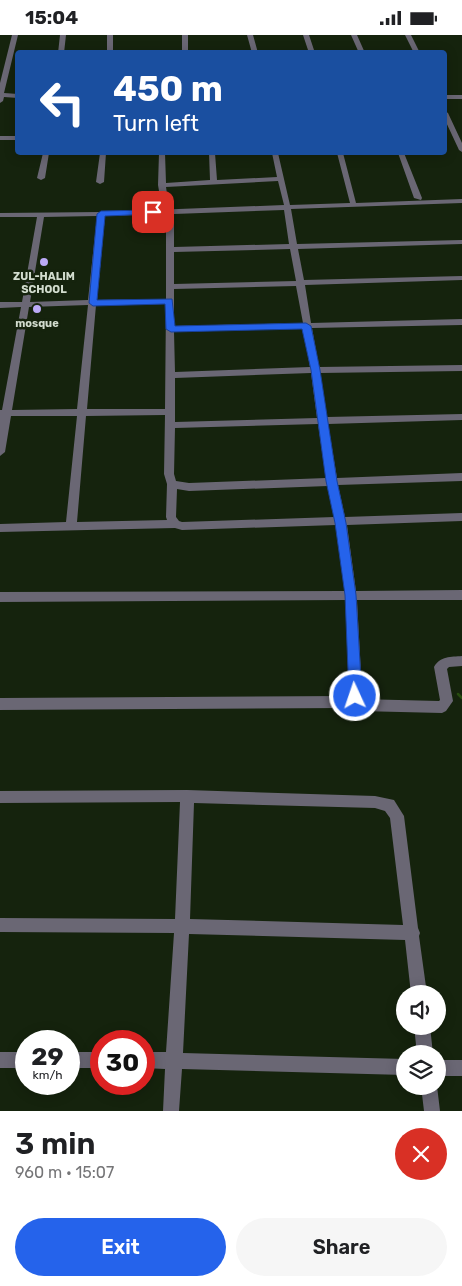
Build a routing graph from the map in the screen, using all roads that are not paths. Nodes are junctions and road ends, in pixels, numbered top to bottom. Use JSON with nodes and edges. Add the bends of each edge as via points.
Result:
{"nodes":[{"id":1,"x":13,"y":35,"type":"edge"},
{"id":2,"x":64,"y":35,"type":"edge"},
{"id":3,"x":110,"y":35,"type":"edge"},
{"id":4,"x":185,"y":35,"type":"edge"},
{"id":5,"x":250,"y":35,"type":"edge"},
{"id":6,"x":306,"y":35,"type":"edge"},
{"id":7,"x":354,"y":35,"type":"edge"},
{"id":8,"x":408,"y":35,"type":"edge"},
{"id":9,"x":62,"y":50,"type":"edge"},
{"id":10,"x":110,"y":50,"type":"edge"},
{"id":11,"x":185,"y":50,"type":"edge"},
{"id":12,"x":254,"y":50,"type":"edge"},
{"id":13,"x":311,"y":50,"type":"edge"},
{"id":14,"x":361,"y":50,"type":"edge"},
{"id":15,"x":416,"y":50,"type":"edge"},
{"id":16,"x":15,"y":96,"type":"edge"},
{"id":17,"x":0,"y":97,"type":"edge"},
{"id":18,"x":447,"y":97,"type":"edge"},
{"id":19,"x":462,"y":97,"type":"edge"},
{"id":20,"x":447,"y":117,"type":"edge"},
{"id":21,"x":0,"y":138,"type":"edge"},
{"id":22,"x":15,"y":138,"type":"edge"},
{"id":23,"x":462,"y":150,"type":"edge"},
{"id":24,"x":46,"y":155,"type":"edge"},
{"id":25,"x":103,"y":155,"type":"edge"},
{"id":26,"x":162,"y":155,"type":"edge"},
{"id":27,"x":212,"y":155,"type":"edge"},
{"id":28,"x":275,"y":155,"type":"edge"},
{"id":29,"x":341,"y":155,"type":"edge"},
{"id":30,"x":402,"y":155,"type":"edge"},
{"id":31,"x":41,"y":178,"type":"dead end"},
{"id":32,"x":280,"y":179,"type":"junction"},
{"id":33,"x":100,"y":182,"type":"dead end"},
{"id":34,"x":214,"y":182,"type":"junction"},
{"id":35,"x":162,"y":185,"type":"junction"},
{"id":36,"x":462,"y":197,"type":"edge"},
{"id":37,"x":418,"y":198,"type":"junction"},
{"id":38,"x":353,"y":201,"type":"junction"},
{"id":39,"x":462,"y":201,"type":"edge"},
{"id":40,"x":287,"y":205,"type":"junction"},
{"id":41,"x":168,"y":209,"type":"junction"},
{"id":42,"x":0,"y":211,"type":"edge"},
{"id":43,"x":41,"y":214,"type":"junction"},
{"id":44,"x":101,"y":214,"type":"junction"},
{"id":45,"x":0,"y":215,"type":"edge"},
{"id":46,"x":462,"y":242,"type":"edge"},
{"id":47,"x":293,"y":246,"type":"junction"},
{"id":48,"x":169,"y":250,"type":"junction"},
{"id":49,"x":462,"y":278,"type":"edge"},
{"id":50,"x":300,"y":282,"type":"junction"},
{"id":51,"x":170,"y":287,"type":"junction"},
{"id":52,"x":169,"y":301,"type":"junction"},
{"id":53,"x":93,"y":303,"type":"junction"},
{"id":54,"x":26,"y":304,"type":"junction"},
{"id":55,"x":0,"y":305,"type":"edge"},
{"id":56,"x":462,"y":322,"type":"edge"},
{"id":57,"x":306,"y":326,"type":"junction"},
{"id":58,"x":171,"y":329,"type":"junction"},
{"id":59,"x":462,"y":368,"type":"edge"},
{"id":60,"x":315,"y":370,"type":"junction"},
{"id":61,"x":171,"y":375,"type":"junction"},
{"id":62,"x":170,"y":412,"type":"junction"},
{"id":63,"x":82,"y":413,"type":"junction"},
{"id":64,"x":3,"y":414,"type":"edge"},
{"id":65,"x":462,"y":417,"type":"edge"},
{"id":66,"x":322,"y":420,"type":"junction"},
{"id":67,"x":170,"y":425,"type":"junction"},
{"id":68,"x":0,"y":452,"type":"edge"},
{"id":69,"x":462,"y":477,"type":"edge"},
{"id":70,"x":332,"y":481,"type":"junction"},
{"id":71,"x":172,"y":484,"type":"junction"},
{"id":72,"x":462,"y":517,"type":"edge"},
{"id":73,"x":340,"y":523,"type":"junction"},
{"id":74,"x":174,"y":524,"type":"junction"},
{"id":75,"x":71,"y":526,"type":"junction"},
{"id":76,"x":0,"y":528,"type":"edge"},
{"id":77,"x":351,"y":595,"type":"junction"},
{"id":78,"x":462,"y":595,"type":"edge"},
{"id":79,"x":0,"y":597,"type":"edge"},
{"id":80,"x":462,"y":661,"type":"edge"},
{"id":81,"x":344,"y":702,"type":"junction"},
{"id":82,"x":0,"y":704,"type":"edge"},
{"id":83,"x":187,"y":796,"type":"junction"},
{"id":84,"x":0,"y":797,"type":"edge"},
{"id":85,"x":0,"y":925,"type":"edge"},
{"id":86,"x":182,"y":926,"type":"junction"},
{"id":87,"x":413,"y":933,"type":"junction"},
{"id":88,"x":418,"y":985,"type":"edge"},
{"id":89,"x":0,"y":1060,"type":"edge"},
{"id":90,"x":15,"y":1060,"type":"edge"},
{"id":91,"x":155,"y":1061,"type":"edge"},
{"id":92,"x":174,"y":1061,"type":"junction"},
{"id":93,"x":396,"y":1067,"type":"edge"},
{"id":94,"x":446,"y":1068,"type":"edge"},
{"id":95,"x":462,"y":1068,"type":"edge"},
{"id":96,"x":430,"y":1095,"type":"edge"},
{"id":97,"x":171,"y":1111,"type":"edge"},
{"id":98,"x":432,"y":1111,"type":"edge"}],
"edges":[{"from":1,"to":17,"type":"street"},
{"from":2,"to":9,"type":"street"},
{"from":3,"to":10,"type":"street"},
{"from":4,"to":11,"type":"street"},
{"from":5,"to":12,"type":"street"},
{"from":6,"to":13,"type":"street"},
{"from":7,"to":14,"type":"street"},
{"from":8,"to":15,"type":"street"},
{"from":16,"to":17,"type":"street"},
{"from":18,"to":19,"type":"street"},
{"from":20,"to":23,"type":"street"},
{"from":21,"to":22,"type":"street"},
{"from":24,"to":31,"type":"street"},
{"from":25,"to":33,"type":"street"},
{"from":26,"to":35,"type":"street"},
{"from":27,"to":34,"type":"street"},
{"from":28,"to":32,"type":"street"},
{"from":29,"to":38,"type":"street"},
{"from":30,"to":37,"type":"street"},
{"from":32,"to":34,"type":"street"},
{"from":32,"to":40,"type":"street"},
{"from":34,"to":35,"type":"street"},
{"from":35,"to":41,"type":"street"},
{"from":36,"to":37,"type":"street"},
{"from":37,"to":38,"type":"street"},
{"from":38,"to":40,"type":"street"},
{"from":39,"to":40,"type":"street"},
{"from":40,"to":41,"type":"street"},
{"from":40,"to":47,"type":"street"},
{"from":41,"to":42,"type":"street"},
{"from":41,"to":44,"type":"street"},
{"from":41,"to":48,"type":"street"},
{"from":43,"to":44,"type":"street"},
{"from":43,"to":45,"type":"street"},
{"from":43,"to":54,"type":"street"},
{"from":44,"to":53,"type":"street"},
{"from":46,"to":47,"type":"street"},
{"from":47,"to":48,"type":"street"},
{"from":47,"to":50,"type":"street"},
{"from":48,"to":51,"type":"street"},
{"from":49,"to":50,"type":"street"},
{"from":50,"to":51,"type":"street"},
{"from":50,"to":57,"type":"street"},
{"from":51,"to":52,"type":"street"},
{"from":52,"to":53,"type":"street"},
{"from":52,"to":58,"type":"street"},
{"from":53,"to":54,"type":"street"},
{"from":53,"to":63,"type":"street"},
{"from":54,"to":55,"type":"street"},
{"from":54,"to":64,"type":"street"},
{"from":56,"to":57,"type":"street"},
{"from":57,"to":58,"type":"street"},
{"from":57,"to":60,"type":"street"},
{"from":58,"to":61,"type":"street"},
{"from":59,"to":60,"type":"street"},
{"from":60,"to":61,"type":"street"},
{"from":60,"to":66,"type":"street"},
{"from":61,"to":62,"type":"street"},
{"from":62,"to":63,"type":"street"},
{"from":62,"to":67,"type":"street"},
{"from":63,"to":64,"type":"street"},
{"from":63,"to":75,"type":"street"},
{"from":64,"to":68,"type":"street"},
{"from":65,"to":66,"type":"street"},
{"from":66,"to":67,"type":"street"},
{"from":66,"to":70,"type":"street"},
{"from":67,"to":71,"type":"street","via":[[169,474]]},
{"from":69,"to":70,"type":"street"},
{"from":70,"to":71,"type":"street","via":[[189,487]]},
{"from":70,"to":73,"type":"street"},
{"from":71,"to":74,"type":"street","via":[[171,517]]},
{"from":72,"to":73,"type":"street"},
{"from":73,"to":74,"type":"street"},
{"from":73,"to":77,"type":"street"},
{"from":74,"to":75,"type":"street"},
{"from":75,"to":76,"type":"street"},
{"from":77,"to":78,"type":"street"},
{"from":77,"to":79,"type":"street"},
{"from":77,"to":81,"type":"street","via":[[356,692],[352,699]]},
{"from":80,"to":81,"type":"street","via":[[447,661],[440,667],[447,701],[442,707]]},
{"from":81,"to":82,"type":"street"},
{"from":83,"to":84,"type":"street"},
{"from":83,"to":86,"type":"street"},
{"from":83,"to":87,"type":"street","via":[[375,801],[389,805],[397,816]]},
{"from":85,"to":86,"type":"street"},
{"from":86,"to":87,"type":"street"},
{"from":86,"to":92,"type":"street"},
{"from":87,"to":88,"type":"street"},
{"from":89,"to":90,"type":"street"},
{"from":91,"to":92,"type":"street"},
{"from":92,"to":93,"type":"street"},
{"from":92,"to":97,"type":"street"},
{"from":94,"to":95,"type":"street"},
{"from":96,"to":98,"type":"street"}]}
